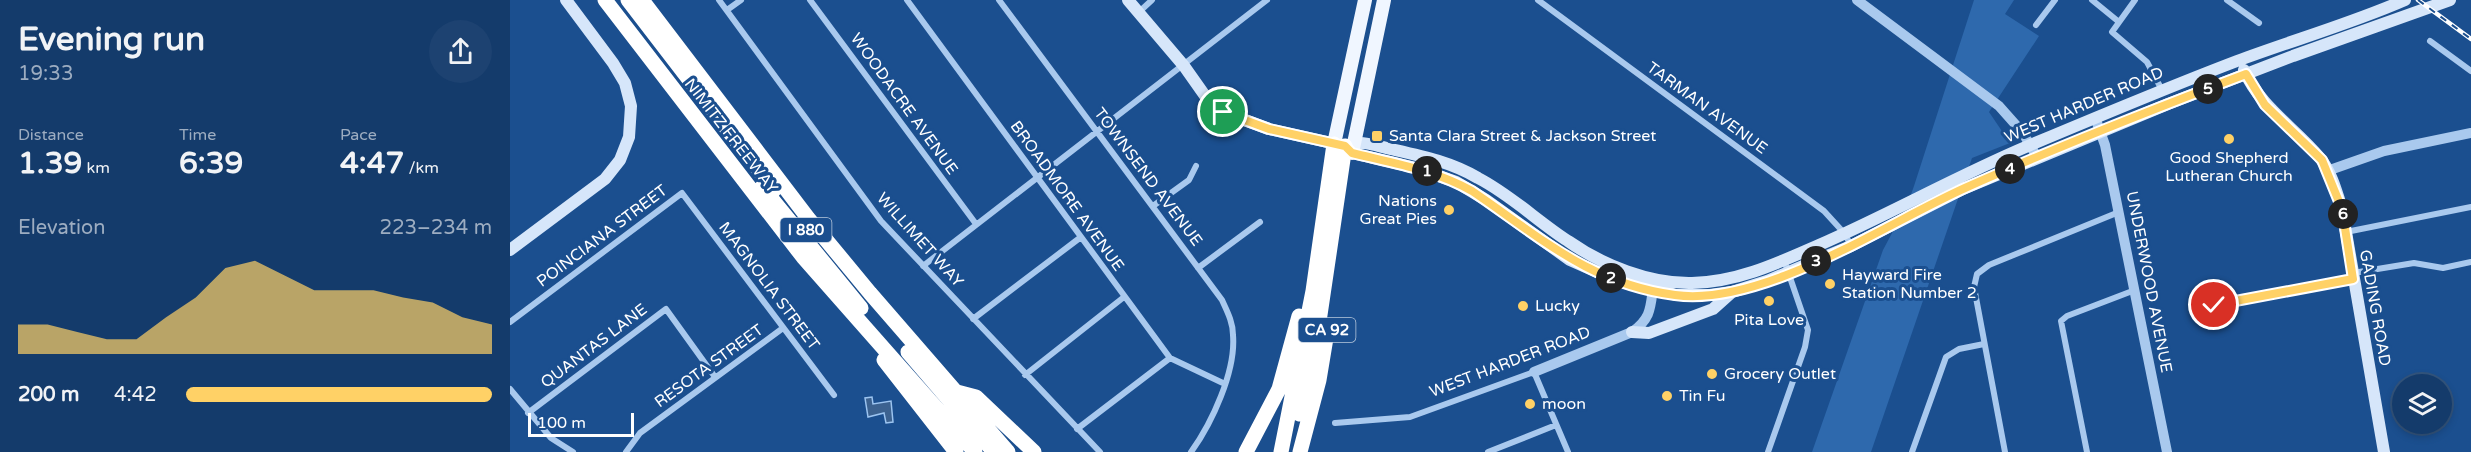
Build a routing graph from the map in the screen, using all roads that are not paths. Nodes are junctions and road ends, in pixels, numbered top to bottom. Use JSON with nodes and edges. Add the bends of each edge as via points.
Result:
{"nodes":[{"id":1,"x":566,"y":0,"type":"edge"},
{"id":2,"x":605,"y":0,"type":"edge"},
{"id":3,"x":620,"y":0,"type":"edge"},
{"id":4,"x":628,"y":0,"type":"edge"},
{"id":5,"x":642,"y":0,"type":"edge"},
{"id":6,"x":719,"y":0,"type":"edge"},
{"id":7,"x":741,"y":0,"type":"edge"},
{"id":8,"x":810,"y":0,"type":"edge"},
{"id":9,"x":907,"y":0,"type":"edge"},
{"id":10,"x":999,"y":0,"type":"edge"},
{"id":11,"x":1128,"y":0,"type":"edge"},
{"id":12,"x":1152,"y":0,"type":"edge"},
{"id":13,"x":1267,"y":0,"type":"edge"},
{"id":14,"x":1365,"y":0,"type":"edge"},
{"id":15,"x":1384,"y":0,"type":"edge"},
{"id":16,"x":1538,"y":0,"type":"edge"},
{"id":17,"x":1857,"y":0,"type":"edge"},
{"id":18,"x":2055,"y":0,"type":"edge"},
{"id":19,"x":2092,"y":0,"type":"edge"},
{"id":20,"x":2135,"y":0,"type":"edge"},
{"id":21,"x":2227,"y":0,"type":"edge"},
{"id":22,"x":2405,"y":0,"type":"edge"},
{"id":23,"x":2450,"y":0,"type":"edge"},
{"id":24,"x":727,"y":10,"type":"junction"},
{"id":25,"x":1139,"y":12,"type":"junction"},
{"id":26,"x":2119,"y":22,"type":"junction"},
{"id":27,"x":2259,"y":23,"type":"dead end"},
{"id":28,"x":2036,"y":25,"type":"dead end"},
{"id":29,"x":2430,"y":41,"type":"dead end"},
{"id":30,"x":2239,"y":60,"type":"junction"},
{"id":31,"x":1184,"y":66,"type":"junction"},
{"id":32,"x":2471,"y":71,"type":"edge"},
{"id":33,"x":2246,"y":74,"type":"junction"},
{"id":34,"x":2162,"y":90,"type":"junction"},
{"id":35,"x":2096,"y":120,"type":"junction"},
{"id":36,"x":2100,"y":132,"type":"junction"},
{"id":37,"x":1098,"y":133,"type":"junction"},
{"id":38,"x":2471,"y":133,"type":"edge"},
{"id":39,"x":2030,"y":145,"type":"junction"},
{"id":40,"x":1346,"y":146,"type":"junction"},
{"id":41,"x":2037,"y":157,"type":"junction"},
{"id":42,"x":1196,"y":166,"type":"dead end"},
{"id":43,"x":2327,"y":171,"type":"junction"},
{"id":44,"x":1038,"y":178,"type":"junction"},
{"id":45,"x":682,"y":193,"type":"joint"},
{"id":46,"x":1153,"y":206,"type":"junction"},
{"id":47,"x":2471,"y":207,"type":"edge"},
{"id":48,"x":2120,"y":212,"type":"junction"},
{"id":49,"x":1260,"y":222,"type":"dead end"},
{"id":50,"x":976,"y":224,"type":"junction"},
{"id":51,"x":2346,"y":232,"type":"junction"},
{"id":52,"x":1845,"y":234,"type":"junction"},
{"id":53,"x":1081,"y":237,"type":"junction"},
{"id":54,"x":1851,"y":246,"type":"junction"},
{"id":55,"x":510,"y":250,"type":"edge"},
{"id":56,"x":1812,"y":255,"type":"junction"},
{"id":57,"x":1784,"y":260,"type":"junction"},
{"id":58,"x":2471,"y":262,"type":"edge"},
{"id":59,"x":923,"y":266,"type":"junction"},
{"id":60,"x":1198,"y":268,"type":"junction"},
{"id":61,"x":1788,"y":273,"type":"junction"},
{"id":62,"x":2353,"y":276,"type":"junction"},
{"id":63,"x":1313,"y":284,"type":"junction"},
{"id":64,"x":1654,"y":284,"type":"junction"},
{"id":65,"x":2135,"y":290,"type":"junction"},
{"id":66,"x":1732,"y":292,"type":"junction"},
{"id":67,"x":1124,"y":297,"type":"junction"},
{"id":68,"x":973,"y":319,"type":"junction"},
{"id":69,"x":510,"y":321,"type":"edge"},
{"id":70,"x":2210,"y":327,"type":"dead end"},
{"id":71,"x":783,"y":328,"type":"junction"},
{"id":72,"x":1632,"y":333,"type":"junction"},
{"id":73,"x":876,"y":341,"type":"junction"},
{"id":74,"x":1984,"y":344,"type":"junction"},
{"id":75,"x":1170,"y":358,"type":"junction"},
{"id":76,"x":897,"y":361,"type":"junction"},
{"id":77,"x":1534,"y":372,"type":"junction"},
{"id":78,"x":1025,"y":375,"type":"junction"},
{"id":79,"x":715,"y":377,"type":"junction"},
{"id":80,"x":1224,"y":384,"type":"junction"},
{"id":81,"x":510,"y":389,"type":"edge"},
{"id":82,"x":957,"y":392,"type":"junction"},
{"id":83,"x":834,"y":395,"type":"dead end"},
{"id":84,"x":528,"y":413,"type":"junction"},
{"id":85,"x":1335,"y":423,"type":"dead end"},
{"id":86,"x":1556,"y":425,"type":"junction"},
{"id":87,"x":1077,"y":429,"type":"junction"},
{"id":88,"x":1286,"y":432,"type":"junction"},
{"id":89,"x":573,"y":452,"type":"edge"},
{"id":90,"x":626,"y":452,"type":"edge"},
{"id":91,"x":956,"y":452,"type":"edge"},
{"id":92,"x":975,"y":452,"type":"edge"},
{"id":93,"x":994,"y":452,"type":"edge"},
{"id":94,"x":1008,"y":452,"type":"edge"},
{"id":95,"x":1034,"y":452,"type":"edge"},
{"id":96,"x":1100,"y":452,"type":"edge"},
{"id":97,"x":1191,"y":452,"type":"edge"},
{"id":98,"x":1246,"y":452,"type":"edge"},
{"id":99,"x":1274,"y":452,"type":"edge"},
{"id":100,"x":1281,"y":452,"type":"edge"},
{"id":101,"x":1291,"y":452,"type":"edge"},
{"id":102,"x":1300,"y":452,"type":"edge"},
{"id":103,"x":1488,"y":452,"type":"edge"},
{"id":104,"x":1568,"y":452,"type":"edge"},
{"id":105,"x":1768,"y":452,"type":"edge"},
{"id":106,"x":1912,"y":452,"type":"edge"},
{"id":107,"x":2005,"y":452,"type":"edge"},
{"id":108,"x":2087,"y":452,"type":"edge"},
{"id":109,"x":2168,"y":452,"type":"edge"},
{"id":110,"x":2384,"y":452,"type":"edge"}],
"edges":[{"from":1,"to":55,"type":"main road","via":[[625,83],[631,106],[629,137],[620,160],[602,182]]},
{"from":2,"to":73,"type":"highway","name":"NIMITZ FREEWAY","number":"I 880","via":[[803,257]]},
{"from":3,"to":76,"type":"highway","number":"I 880","via":[[767,192],[893,346]]},
{"from":4,"to":93,"type":"highway","number":"I 880","via":[[813,240]]},
{"from":5,"to":82,"type":"highway","name":"NIMITZ FREEWAY","number":"I 880","via":[[808,218]]},
{"from":6,"to":24,"type":"street","name":"WILLIMET WAY"},
{"from":7,"to":24,"type":"street"},
{"from":8,"to":50,"type":"street","name":"WOODACRE AVENUE"},
{"from":9,"to":44,"type":"street","name":"BROADMORE AVENUE"},
{"from":10,"to":37,"type":"street","name":"TOWNSEND AVENUE"},
{"from":11,"to":25,"type":"main road"},
{"from":12,"to":25,"type":"street"},
{"from":13,"to":31,"type":"street"},
{"from":14,"to":40,"type":"main road","number":"CA 92"},
{"from":15,"to":40,"type":"main road","number":"CA 92"},
{"from":16,"to":52,"type":"street","name":"TARMAN AVENUE","via":[[1824,211]]},
{"from":17,"to":39,"type":"street","via":[[1999,106]]},
{"from":18,"to":28,"type":"street"},
{"from":19,"to":26,"type":"street"},
{"from":20,"to":26,"type":"street"},
{"from":21,"to":27,"type":"street"},
{"from":22,"to":30,"type":"main road","name":"WEST HARDER ROAD"},
{"from":23,"to":33,"type":"main road","name":"WEST HARDER ROAD"},
{"from":24,"to":59,"type":"street","name":"WILLIMET WAY","via":[[881,221]]},
{"from":25,"to":31,"type":"main road"},
{"from":26,"to":34,"type":"street","via":[[2112,32],[2147,62]]},
{"from":29,"to":32,"type":"street"},
{"from":30,"to":33,"type":"main road","name":"GADING ROAD"},
{"from":30,"to":34,"type":"main road","name":"WEST HARDER ROAD"},
{"from":31,"to":37,"type":"street"},
{"from":31,"to":40,"type":"main road","via":[[1208,100],[1232,117]]},
{"from":33,"to":36,"type":"main road","name":"WEST HARDER ROAD"},
{"from":33,"to":43,"type":"main road","name":"GADING ROAD","via":[[2265,105],[2320,158]]},
{"from":34,"to":35,"type":"main road","name":"WEST HARDER ROAD"},
{"from":35,"to":36,"type":"street","name":"UNDERWOOD AVENUE"},
{"from":35,"to":39,"type":"main road","name":"WEST HARDER ROAD"},
{"from":36,"to":41,"type":"main road","name":"WEST HARDER ROAD"},
{"from":36,"to":48,"type":"street","name":"UNDERWOOD AVENUE"},
{"from":37,"to":44,"type":"street"},
{"from":37,"to":46,"type":"street","name":"TOWNSEND AVENUE"},
{"from":38,"to":43,"type":"street","via":[[2384,151]]},
{"from":39,"to":41,"type":"street"},
{"from":39,"to":52,"type":"main road","name":"WEST HARDER ROAD"},
{"from":40,"to":63,"type":"highway","number":"CA 92"},
{"from":40,"to":64,"type":"main road","via":[[1456,182],[1570,260],[1620,282]]},
{"from":40,"to":101,"type":"highway","via":[[1320,315]]},
{"from":40,"to":102,"type":"highway","number":"CA 92","via":[[1319,380]]},
{"from":41,"to":54,"type":"main road","name":"WEST HARDER ROAD","via":[[1963,189]]},
{"from":42,"to":46,"type":"street","via":[[1189,180]]},
{"from":43,"to":51,"type":"main road","name":"GADING ROAD","via":[[2342,209]]},
{"from":44,"to":50,"type":"street"},
{"from":44,"to":53,"type":"street","name":"BROADMORE AVENUE"},
{"from":45,"to":69,"type":"street","name":"POINCIANA STREET"},
{"from":45,"to":71,"type":"street","name":"MAGNOLIA STREET"},
{"from":46,"to":60,"type":"street","name":"TOWNSEND AVENUE"},
{"from":47,"to":51,"type":"street"},
{"from":48,"to":65,"type":"street","name":"UNDERWOOD AVENUE"},
{"from":48,"to":74,"type":"street","via":[[1977,274],[1974,287]]},
{"from":49,"to":60,"type":"street"},
{"from":50,"to":59,"type":"street"},
{"from":51,"to":62,"type":"main road","name":"GADING ROAD"},
{"from":52,"to":54,"type":"street","name":"TARMAN AVENUE"},
{"from":52,"to":56,"type":"main road","name":"WEST HARDER ROAD"},
{"from":53,"to":67,"type":"street","name":"BROADMORE AVENUE"},
{"from":53,"to":68,"type":"street"},
{"from":54,"to":56,"type":"main road","name":"WEST HARDER ROAD"},
{"from":56,"to":57,"type":"main road","name":"WEST HARDER ROAD"},
{"from":56,"to":61,"type":"main road","name":"WEST HARDER ROAD"},
{"from":57,"to":61,"type":"street"},
{"from":57,"to":64,"type":"main road","name":"WEST HARDER ROAD","via":[[1757,272],[1722,280]]},
{"from":58,"to":62,"type":"street","via":[[2443,267],[2414,263]]},
{"from":59,"to":68,"type":"street","name":"WILLIMET WAY"},
{"from":60,"to":80,"type":"street","name":"TOWNSEND AVENUE","via":[[1230,318],[1233,357]]},
{"from":61,"to":66,"type":"main road","name":"WEST HARDER ROAD"},
{"from":61,"to":105,"type":"street","via":[[1808,330]]},
{"from":62,"to":70,"type":"street","via":[[2214,305],[2207,314]]},
{"from":62,"to":110,"type":"main road","name":"GADING ROAD"},
{"from":63,"to":88,"type":"highway","number":"CA 92"},
{"from":63,"to":98,"type":"highway","via":[[1306,290],[1279,389]]},
{"from":64,"to":66,"type":"main road","via":[[1693,296]]},
{"from":64,"to":72,"type":"street","via":[[1645,323]]},
{"from":65,"to":108,"type":"street","via":[[2061,321]]},
{"from":65,"to":109,"type":"street","name":"UNDERWOOD AVENUE"},
{"from":66,"to":72,"type":"main road","via":[[1713,309],[1649,333]]},
{"from":67,"to":75,"type":"street","name":"BROADMORE AVENUE"},
{"from":67,"to":78,"type":"street"},
{"from":68,"to":78,"type":"street","name":"WILLIMET WAY"},
{"from":71,"to":79,"type":"street","name":"RESOTA STREET"},
{"from":71,"to":83,"type":"street","name":"MAGNOLIA STREET"},
{"from":72,"to":77,"type":"street","name":"WEST HARDER ROAD"},
{"from":73,"to":76,"type":"highway","name":"NIMITZ FREEWAY","number":"I 880"},
{"from":73,"to":91,"type":"highway","via":[[886,363]]},
{"from":74,"to":106,"type":"street","via":[[1959,349],[1946,357]]},
{"from":74,"to":107,"type":"street"},
{"from":75,"to":80,"type":"street","name":"BROADMORE AVENUE"},
{"from":75,"to":87,"type":"street"},
{"from":76,"to":92,"type":"highway","name":"NIMITZ FREEWAY","number":"I 880"},
{"from":77,"to":85,"type":"street","name":"WEST HARDER ROAD","via":[[1410,417]]},
{"from":77,"to":86,"type":"street"},
{"from":78,"to":87,"type":"street","name":"WILLIMET WAY"},
{"from":79,"to":84,"type":"street","name":"QUANTAS LANE","via":[[666,309]]},
{"from":79,"to":90,"type":"street","name":"RESOTA STREET","via":[[640,433]]},
{"from":80,"to":97,"type":"street","via":[[1203,436]]},
{"from":81,"to":84,"type":"street"},
{"from":82,"to":94,"type":"highway","name":"NIMITZ FREEWAY","number":"I 880"},
{"from":82,"to":95,"type":"highway","via":[[976,398]]},
{"from":84,"to":89,"type":"street","via":[[551,438]]},
{"from":86,"to":103,"type":"street"},
{"from":86,"to":104,"type":"street"},
{"from":87,"to":96,"type":"street","name":"WILLIMET WAY"},
{"from":88,"to":99,"type":"highway"},
{"from":88,"to":100,"type":"highway","number":"CA 92"}]}
